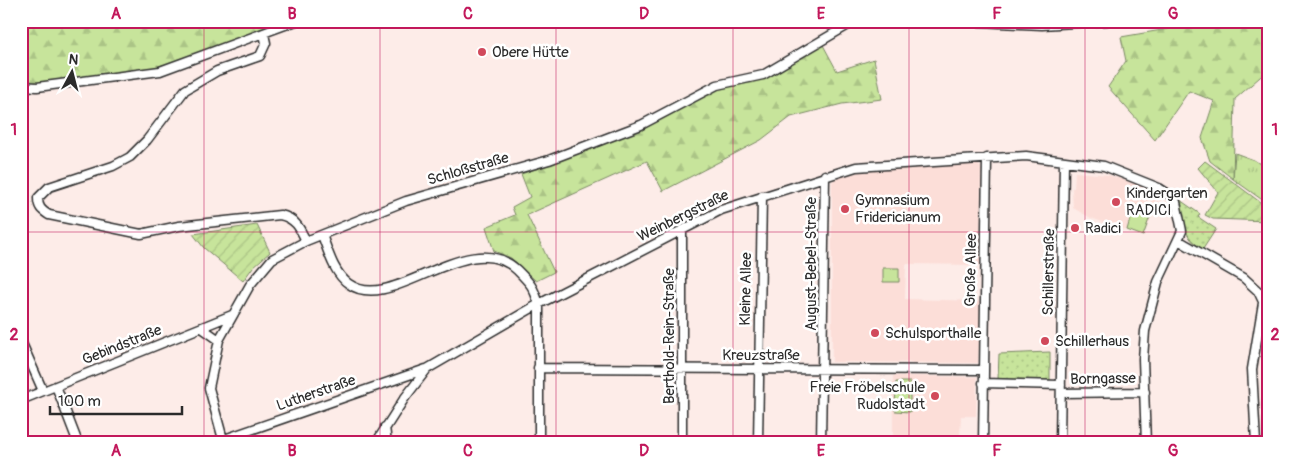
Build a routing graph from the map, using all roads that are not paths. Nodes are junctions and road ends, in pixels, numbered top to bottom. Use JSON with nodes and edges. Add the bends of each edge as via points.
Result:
{"nodes":[{"id":1,"x":296,"y":21,"type":"edge"},
{"id":2,"x":855,"y":21,"type":"edge"},
{"id":3,"x":959,"y":21,"type":"edge"},
{"id":4,"x":1107,"y":21,"type":"edge"},
{"id":5,"x":264,"y":34,"type":"junction"},
{"id":6,"x":21,"y":86,"type":"edge"},
{"id":7,"x":987,"y":158,"type":"junction"},
{"id":8,"x":1064,"y":161,"type":"junction"},
{"id":9,"x":825,"y":175,"type":"junction"},
{"id":10,"x":762,"y":196,"type":"junction"},
{"id":11,"x":682,"y":230,"type":"junction"},
{"id":12,"x":322,"y":235,"type":"junction"},
{"id":13,"x":1178,"y":240,"type":"junction"},
{"id":14,"x":306,"y":241,"type":"junction"},
{"id":15,"x":1263,"y":303,"type":"junction"},
{"id":16,"x":539,"y":304,"type":"junction"},
{"id":17,"x":1268,"y":312,"type":"edge"},
{"id":18,"x":232,"y":315,"type":"junction"},
{"id":19,"x":202,"y":328,"type":"junction"},
{"id":20,"x":26,"y":332,"type":"dead end"},
{"id":21,"x":219,"y":340,"type":"junction"},
{"id":22,"x":22,"y":341,"type":"edge"},
{"id":23,"x":538,"y":368,"type":"junction"},
{"id":24,"x":758,"y":368,"type":"junction"},
{"id":25,"x":427,"y":369,"type":"junction"},
{"id":26,"x":682,"y":369,"type":"junction"},
{"id":27,"x":824,"y":370,"type":"junction"},
{"id":28,"x":983,"y":370,"type":"junction"},
{"id":29,"x":983,"y":383,"type":"junction"},
{"id":30,"x":56,"y":386,"type":"junction"},
{"id":31,"x":1061,"y":389,"type":"junction"},
{"id":32,"x":43,"y":391,"type":"junction"},
{"id":33,"x":1144,"y":392,"type":"junction"},
{"id":34,"x":21,"y":400,"type":"edge"},
{"id":35,"x":386,"y":427,"type":"junction"},
{"id":36,"x":223,"y":441,"type":"edge"},
{"id":37,"x":78,"y":443,"type":"edge"},
{"id":38,"x":213,"y":443,"type":"edge"},
{"id":39,"x":376,"y":443,"type":"edge"},
{"id":40,"x":388,"y":443,"type":"edge"},
{"id":41,"x":538,"y":443,"type":"edge"},
{"id":42,"x":682,"y":443,"type":"edge"},
{"id":43,"x":758,"y":443,"type":"edge"},
{"id":44,"x":821,"y":443,"type":"edge"},
{"id":45,"x":983,"y":443,"type":"edge"},
{"id":46,"x":1060,"y":443,"type":"edge"},
{"id":47,"x":1146,"y":443,"type":"edge"},
{"id":48,"x":1256,"y":443,"type":"edge"}],
"edges":[{"from":1,"to":5,"type":"street"},
{"from":2,"to":12,"type":"street","name":"Schloßstraße","via":[[763,75],[717,86],[641,125],[549,160],[406,201]]},
{"from":3,"to":4,"type":"street","via":[[1042,25]]},
{"from":5,"to":6,"type":"street","via":[[160,71],[37,87]]},
{"from":5,"to":14,"type":"street","via":[[266,43],[260,56],[217,71],[185,90],[130,157],[113,166],[49,187],[38,198],[39,208],[48,215],[141,234],[179,226],[280,215],[297,224]]},
{"from":7,"to":8,"type":"street","name":"Weinbergstraße","via":[[1026,156]]},
{"from":7,"to":9,"type":"street","name":"Weinbergstraße","via":[[856,167]]},
{"from":7,"to":28,"type":"street","name":"Große Allee"},
{"from":8,"to":13,"type":"street","name":"Weinbergstraße","via":[[1104,166],[1173,197],[1182,231]]},
{"from":8,"to":31,"type":"street","name":"Schillerstraße"},
{"from":9,"to":10,"type":"street","name":"Weinbergstraße"},
{"from":9,"to":27,"type":"street","name":"August-Bebel-Straße"},
{"from":10,"to":11,"type":"street","name":"Weinbergstraße","via":[[721,210]]},
{"from":10,"to":24,"type":"street","name":"Kleine Allee"},
{"from":11,"to":16,"type":"street","name":"Weinbergstraße"},
{"from":11,"to":26,"type":"street","name":"Berthold-Rein-Straße"},
{"from":12,"to":14,"type":"street","name":"Schloßstraße"},
{"from":12,"to":16,"type":"street","via":[[341,276],[348,284],[366,291],[393,287],[452,263],[492,257],[510,264],[533,286]]},
{"from":13,"to":15,"type":"street","via":[[1244,278],[1258,291]]},
{"from":13,"to":33,"type":"street","via":[[1158,282],[1147,324]]},
{"from":14,"to":18,"type":"street","name":"Schloßstraße","via":[[272,259],[250,285]]},
{"from":15,"to":17,"type":"street"},
{"from":15,"to":48,"type":"street","via":[[1252,368]]},
{"from":16,"to":23,"type":"street"},
{"from":16,"to":25,"type":"street","name":"Weinbergstraße"},
{"from":18,"to":19,"type":"street","name":"Gebindstraße"},
{"from":18,"to":21,"type":"street","name":"Schloßstraße"},
{"from":19,"to":21,"type":"street"},
{"from":19,"to":30,"type":"street","name":"Gebindstraße"},
{"from":20,"to":22,"type":"street"},
{"from":21,"to":36,"type":"street","name":"Schloßstraße","via":[[208,388]]},
{"from":22,"to":32,"type":"street"},
{"from":23,"to":26,"type":"street","name":"Kreuzstraße"},
{"from":23,"to":41,"type":"street"},
{"from":24,"to":26,"type":"street","name":"Kreuzstraße"},
{"from":24,"to":27,"type":"street","name":"Kreuzstraße"},
{"from":24,"to":43,"type":"street","name":"Kleine Allee"},
{"from":25,"to":35,"type":"street","name":"Weinbergstraße"},
{"from":25,"to":36,"type":"street","name":"Lutherstraße"},
{"from":26,"to":42,"type":"street","name":"Berthold-Rein-Straße"},
{"from":27,"to":28,"type":"street","name":"Kreuzstraße"},
{"from":27,"to":44,"type":"street","name":"August-Bebel-Straße"},
{"from":28,"to":29,"type":"street","name":"Große Allee"},
{"from":29,"to":31,"type":"street","name":"Borngasse"},
{"from":29,"to":45,"type":"street","name":"Große Allee"},
{"from":30,"to":32,"type":"street","name":"Gebindstraße"},
{"from":30,"to":37,"type":"street"},
{"from":31,"to":33,"type":"street","name":"Borngasse"},
{"from":31,"to":46,"type":"street","name":"Schillerstraße"},
{"from":32,"to":34,"type":"street","name":"Gebindstraße"},
{"from":33,"to":47,"type":"street"},
{"from":35,"to":39,"type":"street","name":"Weinbergstraße"},
{"from":35,"to":40,"type":"street"},
{"from":36,"to":38,"type":"street","name":"Lutherstraße"}]}
